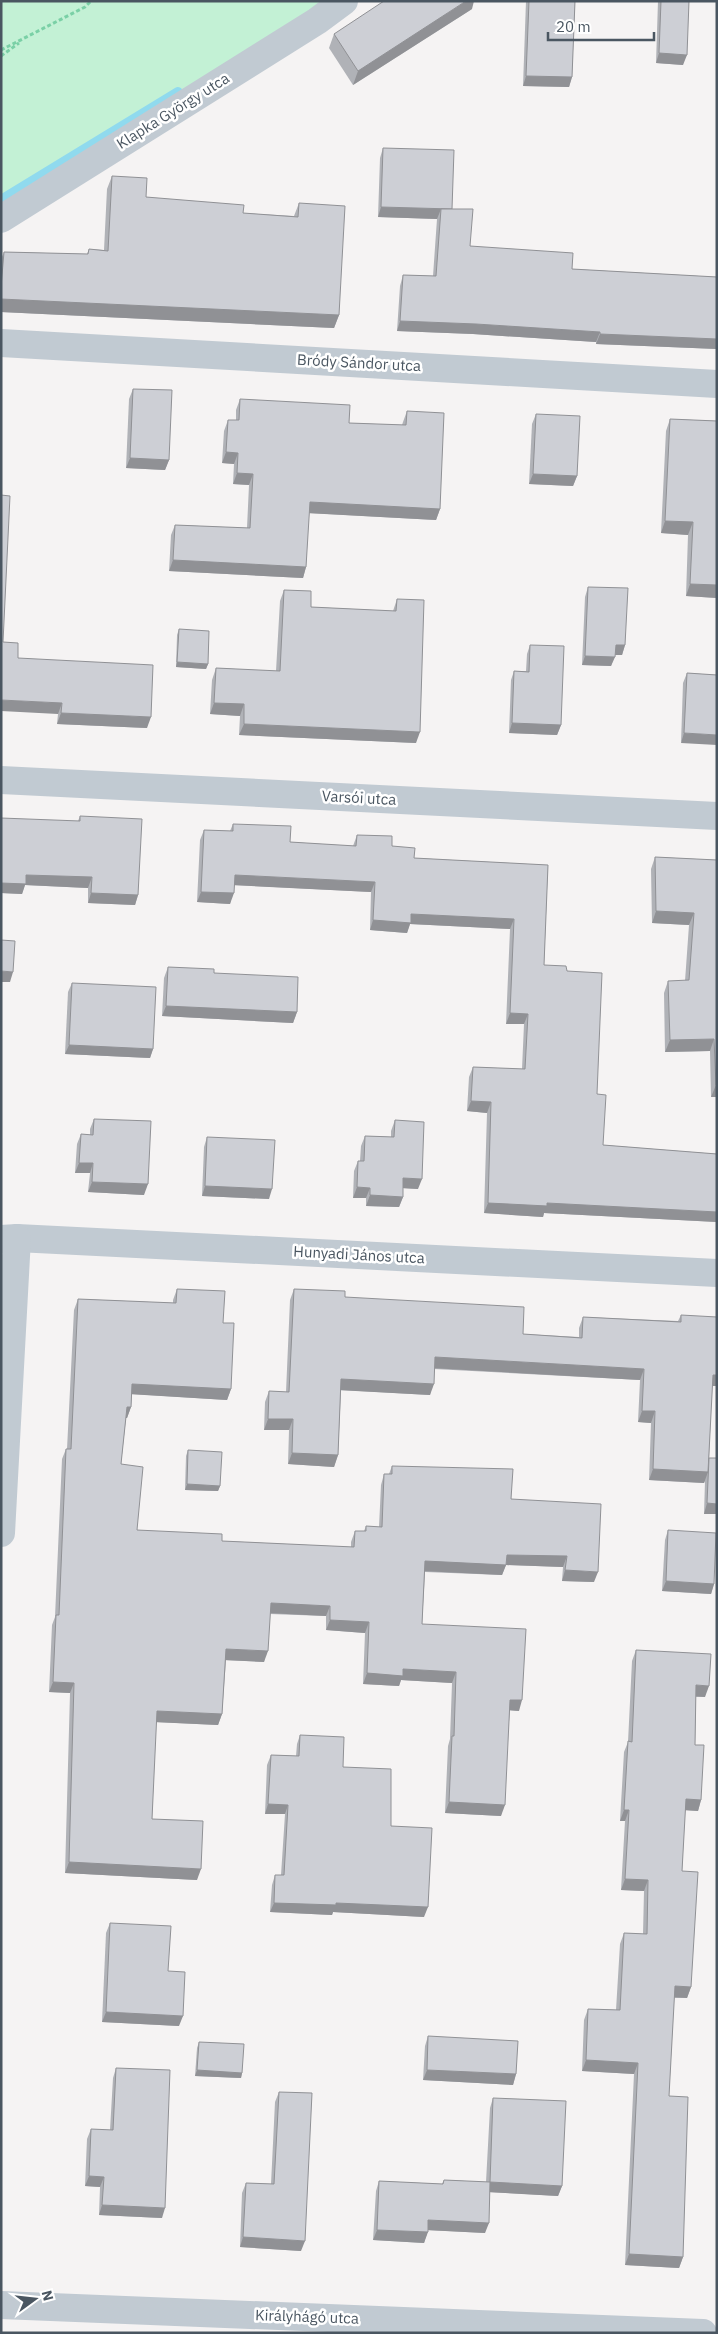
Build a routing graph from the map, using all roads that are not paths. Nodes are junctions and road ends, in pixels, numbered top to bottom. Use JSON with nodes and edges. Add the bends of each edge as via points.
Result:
{"nodes":[{"id":1,"x":344,"y":1,"type":"edge"},
{"id":2,"x":1,"y":219,"type":"edge"},
{"id":3,"x":1,"y":343,"type":"edge"},
{"id":4,"x":717,"y":384,"type":"edge"},
{"id":5,"x":1,"y":780,"type":"edge"},
{"id":6,"x":717,"y":816,"type":"edge"},
{"id":7,"x":9,"y":1238,"type":"edge"},
{"id":8,"x":717,"y":1273,"type":"edge"},
{"id":9,"x":1,"y":1533,"type":"edge"},
{"id":10,"x":1,"y":2305,"type":"edge"},
{"id":11,"x":703,"y":2333,"type":"edge"}],
"edges":[{"from":1,"to":2,"type":"street","name":"Klapka György utca"},
{"from":3,"to":4,"type":"street","name":"Bródy Sándor utca"},
{"from":5,"to":6,"type":"street","name":"Varsói utca"},
{"from":7,"to":8,"type":"street","name":"Hunyadi János utca"},
{"from":7,"to":9,"type":"street"},
{"from":10,"to":11,"type":"street","name":"Királyhágó utca"}]}
